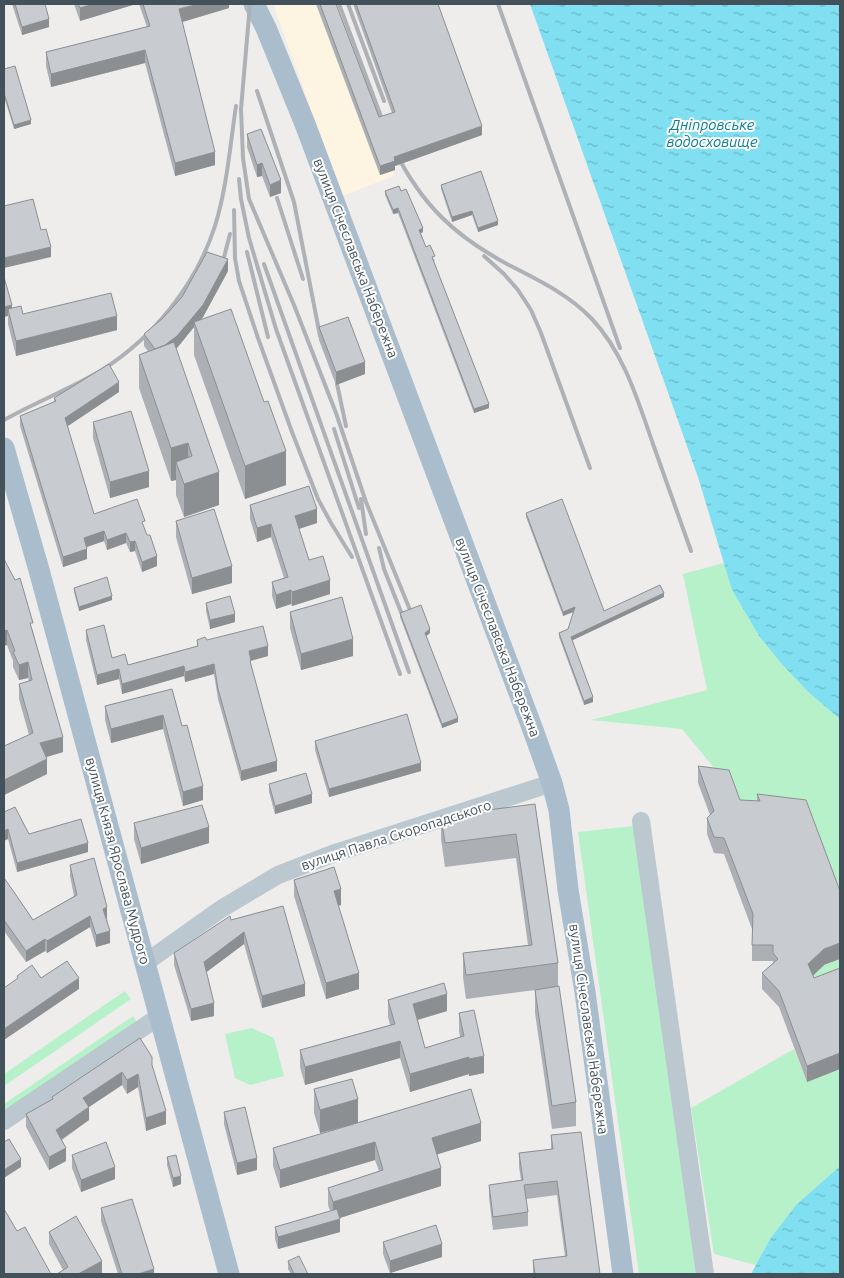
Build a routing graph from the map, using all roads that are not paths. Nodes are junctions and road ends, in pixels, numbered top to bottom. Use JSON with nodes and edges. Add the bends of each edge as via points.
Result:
{"nodes":[{"id":1,"x":254,"y":4,"type":"edge"},
{"id":2,"x":262,"y":4,"type":"edge"},
{"id":3,"x":266,"y":28,"type":"junction"},
{"id":4,"x":4,"y":448,"type":"edge"},
{"id":5,"x":552,"y":783,"type":"junction"},
{"id":6,"x":641,"y":821,"type":"dead end"},
{"id":7,"x":145,"y":962,"type":"junction"},
{"id":8,"x":160,"y":1016,"type":"junction"},
{"id":9,"x":4,"y":1121,"type":"edge"},
{"id":10,"x":229,"y":1274,"type":"edge"},
{"id":11,"x":624,"y":1274,"type":"edge"},
{"id":12,"x":705,"y":1274,"type":"edge"}],
"edges":[{"from":1,"to":3,"type":"main road","name":"вулиця Січеславська Набережна"},
{"from":2,"to":3,"type":"main road","name":"вулиця Січеславська Набережна"},
{"from":3,"to":5,"type":"main road","name":"вулиця Січеславська Набережна"},
{"from":4,"to":7,"type":"main road","name":"вулиця Князя Ярослава Мудрого"},
{"from":5,"to":7,"type":"street","name":"вулиця Павла Скоропадського","via":[[335,853],[278,876],[214,914]]},
{"from":5,"to":11,"type":"main road","name":"вулиця Січеславська Набережна","via":[[559,810]]},
{"from":6,"to":12,"type":"street"},
{"from":7,"to":8,"type":"main road","name":"вулиця Князя Ярослава Мудрого"},
{"from":8,"to":9,"type":"street"},
{"from":8,"to":10,"type":"main road","name":"вулиця Князя Ярослава Мудрого"}]}
